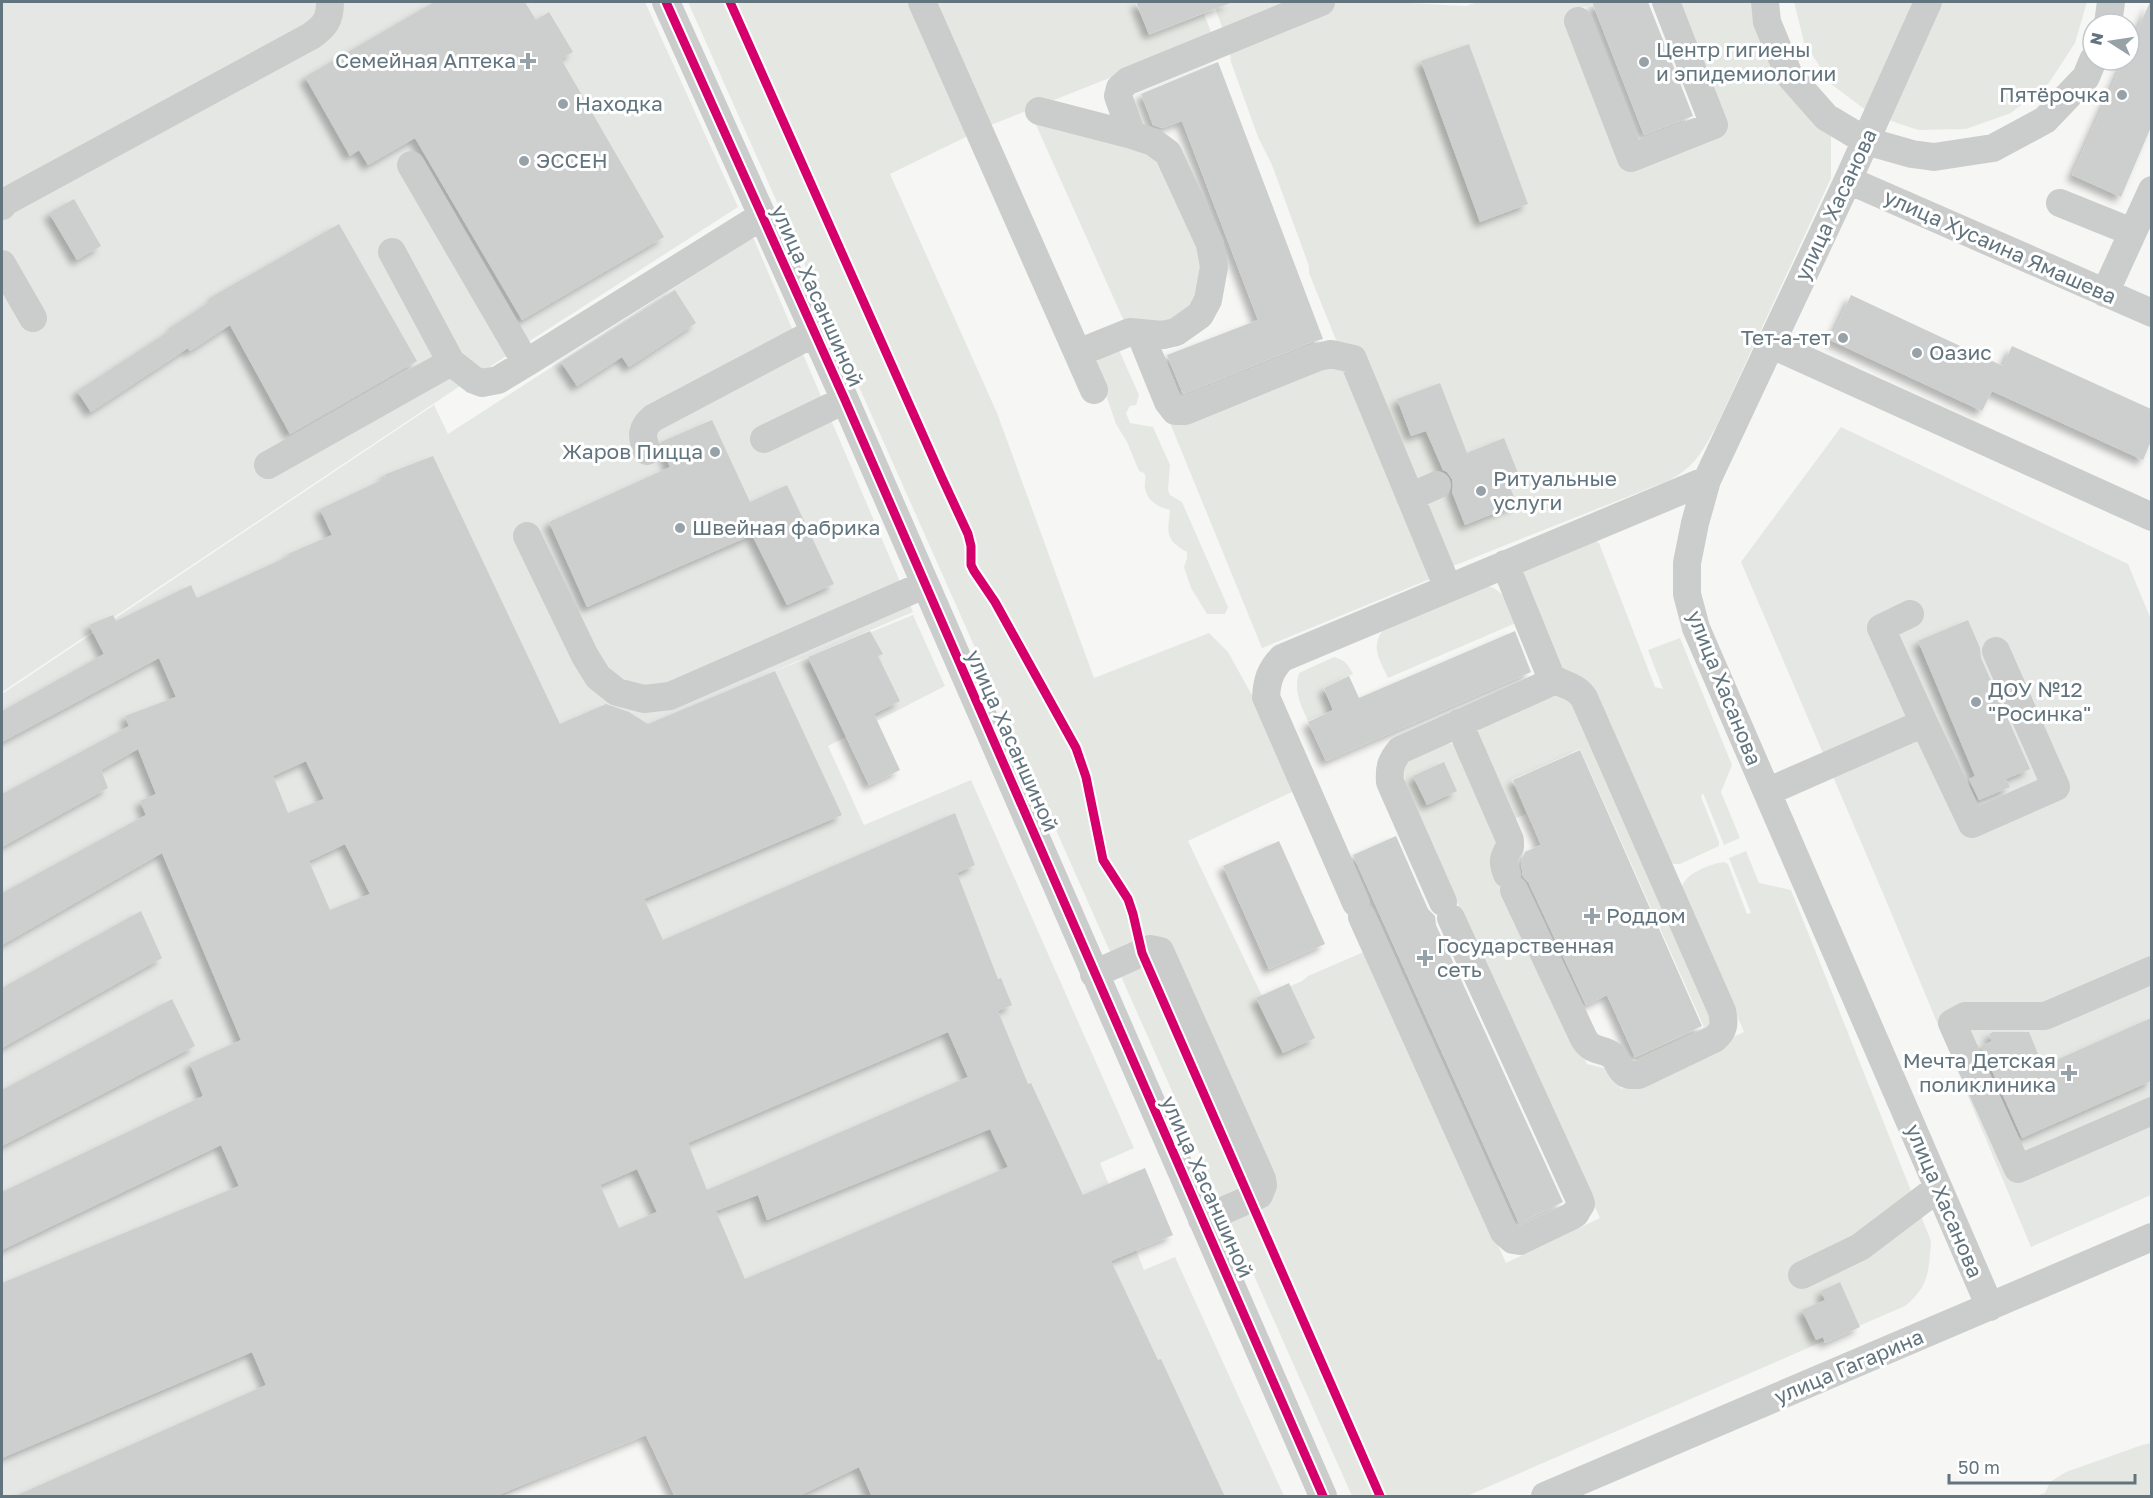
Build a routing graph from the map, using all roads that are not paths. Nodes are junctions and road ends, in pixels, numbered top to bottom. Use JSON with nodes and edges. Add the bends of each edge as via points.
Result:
{"nodes":[{"id":1,"x":330,"y":2,"type":"edge"},
{"id":2,"x":666,"y":2,"type":"edge"},
{"id":3,"x":922,"y":2,"type":"edge"},
{"id":4,"x":1321,"y":2,"type":"edge"},
{"id":5,"x":1666,"y":2,"type":"edge"},
{"id":6,"x":1765,"y":2,"type":"edge"},
{"id":7,"x":1928,"y":2,"type":"edge"},
{"id":8,"x":1578,"y":21,"type":"dead end"},
{"id":9,"x":2088,"y":72,"type":"edge"},
{"id":10,"x":1039,"y":111,"type":"dead end"},
{"id":11,"x":1132,"y":135,"type":"junction"},
{"id":12,"x":1866,"y":141,"type":"junction"},
{"id":13,"x":411,"y":165,"type":"dead end"},
{"id":14,"x":1848,"y":180,"type":"junction"},
{"id":15,"x":2151,"y":190,"type":"edge"},
{"id":16,"x":2060,"y":203,"type":"dead end"},
{"id":17,"x":2,"y":206,"type":"edge"},
{"id":18,"x":762,"y":216,"type":"junction"},
{"id":19,"x":2133,"y":232,"type":"junction"},
{"id":20,"x":392,"y":252,"type":"dead end"},
{"id":21,"x":2,"y":264,"type":"edge"},
{"id":22,"x":2105,"y":293,"type":"junction"},
{"id":23,"x":2151,"y":313,"type":"edge"},
{"id":24,"x":33,"y":318,"type":"dead end"},
{"id":25,"x":814,"y":333,"type":"junction"},
{"id":26,"x":1140,"y":333,"type":"junction"},
{"id":27,"x":1772,"y":345,"type":"junction"},
{"id":28,"x":1078,"y":353,"type":"junction"},
{"id":29,"x":451,"y":362,"type":"junction"},
{"id":30,"x":526,"y":363,"type":"junction"},
{"id":31,"x":1094,"y":390,"type":"dead end"},
{"id":32,"x":845,"y":400,"type":"junction"},
{"id":33,"x":764,"y":439,"type":"dead end"},
{"id":34,"x":647,"y":451,"type":"dead end"},
{"id":35,"x":268,"y":465,"type":"dead end"},
{"id":36,"x":1707,"y":480,"type":"junction"},
{"id":37,"x":1437,"y":485,"type":"dead end"},
{"id":38,"x":1410,"y":496,"type":"junction"},
{"id":39,"x":2151,"y":517,"type":"edge"},
{"id":40,"x":527,"y":536,"type":"dead end"},
{"id":41,"x":1504,"y":564,"type":"junction"},
{"id":42,"x":924,"y":585,"type":"junction"},
{"id":43,"x":1448,"y":588,"type":"junction"},
{"id":44,"x":1910,"y":614,"type":"dead end"},
{"id":45,"x":1996,"y":651,"type":"dead end"},
{"id":46,"x":1551,"y":676,"type":"junction"},
{"id":47,"x":1459,"y":723,"type":"junction"},
{"id":48,"x":1924,"y":723,"type":"junction"},
{"id":49,"x":1767,"y":792,"type":"junction"},
{"id":50,"x":2151,"y":970,"type":"edge"},
{"id":51,"x":1094,"y":974,"type":"junction"},
{"id":52,"x":2151,"y":1111,"type":"edge"},
{"id":53,"x":1938,"y":1188,"type":"junction"},
{"id":54,"x":1202,"y":1220,"type":"junction"},
{"id":55,"x":2151,"y":1237,"type":"edge"},
{"id":56,"x":1802,"y":1275,"type":"dead end"},
{"id":57,"x":1990,"y":1307,"type":"junction"},
{"id":58,"x":1323,"y":1497,"type":"edge"},
{"id":59,"x":1545,"y":1497,"type":"edge"}],
"edges":[{"from":1,"to":17,"type":"street","via":[[324,27],[311,36]]},
{"from":2,"to":18,"type":"street","name":"улица Хасаншиной"},
{"from":3,"to":28,"type":"street"},
{"from":4,"to":11,"type":"street","via":[[1128,81],[1118,96]]},
{"from":5,"to":8,"type":"street","via":[[1714,125],[1631,158]]},
{"from":6,"to":12,"type":"street","via":[[1767,22],[1789,75],[1826,117]]},
{"from":7,"to":12,"type":"street","name":"улица Хасанова"},
{"from":9,"to":12,"type":"street","via":[[2045,120],[1993,148],[1934,157]]},
{"from":10,"to":11,"type":"street"},
{"from":11,"to":26,"type":"street","via":[[1168,153],[1210,244],[1214,267],[1208,300],[1200,315],[1176,332]]},
{"from":12,"to":14,"type":"street","name":"улица Хасанова"},
{"from":13,"to":30,"type":"street"},
{"from":14,"to":22,"type":"street","name":"улица Хусаина Ямашева"},
{"from":14,"to":27,"type":"street","name":"улица Хасанова"},
{"from":15,"to":19,"type":"street"},
{"from":16,"to":19,"type":"street"},
{"from":18,"to":25,"type":"street","name":"улица Хасаншиной"},
{"from":18,"to":30,"type":"street"},
{"from":19,"to":22,"type":"street"},
{"from":20,"to":29,"type":"street"},
{"from":21,"to":24,"type":"street"},
{"from":22,"to":23,"type":"street","name":"улица Хусаина Ямашева"},
{"from":25,"to":32,"type":"street","name":"улица Хасаншиной"},
{"from":25,"to":34,"type":"street","via":[[653,418],[642,431]]},
{"from":26,"to":28,"type":"street","via":[[1130,332]]},
{"from":26,"to":38,"type":"street","via":[[1168,402],[1180,412],[1318,357],[1331,354],[1353,359]]},
{"from":27,"to":36,"type":"street","name":"улица Хасанова"},
{"from":27,"to":39,"type":"street"},
{"from":28,"to":31,"type":"street"},
{"from":29,"to":30,"type":"street","via":[[482,383],[498,380]]},
{"from":29,"to":35,"type":"street"},
{"from":32,"to":33,"type":"street"},
{"from":32,"to":42,"type":"street","name":"улица Хасаншиной"},
{"from":36,"to":41,"type":"street"},
{"from":36,"to":49,"type":"street","name":"улица Хасанова","via":[[1690,549],[1687,594],[1696,628]]},
{"from":37,"to":38,"type":"street"},
{"from":38,"to":43,"type":"street"},
{"from":40,"to":42,"type":"street","via":[[598,677],[617,692],[644,699],[670,696]]},
{"from":41,"to":43,"type":"street"},
{"from":41,"to":46,"type":"street"},
{"from":42,"to":51,"type":"street","name":"улица Хасаншиной"},
{"from":43,"to":47,"type":"street","via":[[1281,658],[1270,674],[1266,697],[1504,1232],[1520,1241],[1575,1214],[1581,1204],[1390,782],[1391,761],[1400,750]]},
{"from":44,"to":48,"type":"street","via":[[1881,628]]},
{"from":45,"to":48,"type":"street","via":[[2056,787],[1972,824]]},
{"from":46,"to":47,"type":"street","via":[[1545,685]]},
{"from":46,"to":47,"type":"street","via":[[1578,690],[1584,698],[1722,1011],[1724,1027],[1714,1039],[1632,1076],[1623,1072],[1612,1055],[1589,1046],[1510,882],[1503,860],[1510,840]]},
{"from":48,"to":49,"type":"street"},
{"from":49,"to":53,"type":"street","name":"улица Хасанова"},
{"from":50,"to":52,"type":"street","via":[[2045,1016],[1965,1016],[1952,1023],[2018,1169]]},
{"from":51,"to":54,"type":"street","name":"улица Хасаншиной"},
{"from":51,"to":54,"type":"street","via":[[1150,949],[1160,951],[1257,1169],[1263,1185],[1259,1195]]},
{"from":53,"to":56,"type":"street","via":[[1860,1247]]},
{"from":53,"to":57,"type":"street","name":"улица Хасанова"},
{"from":54,"to":58,"type":"street","name":"улица Хасаншиной"},
{"from":55,"to":57,"type":"street","name":"улица Гагарина"},
{"from":57,"to":59,"type":"street","name":"улица Гагарина"}]}
